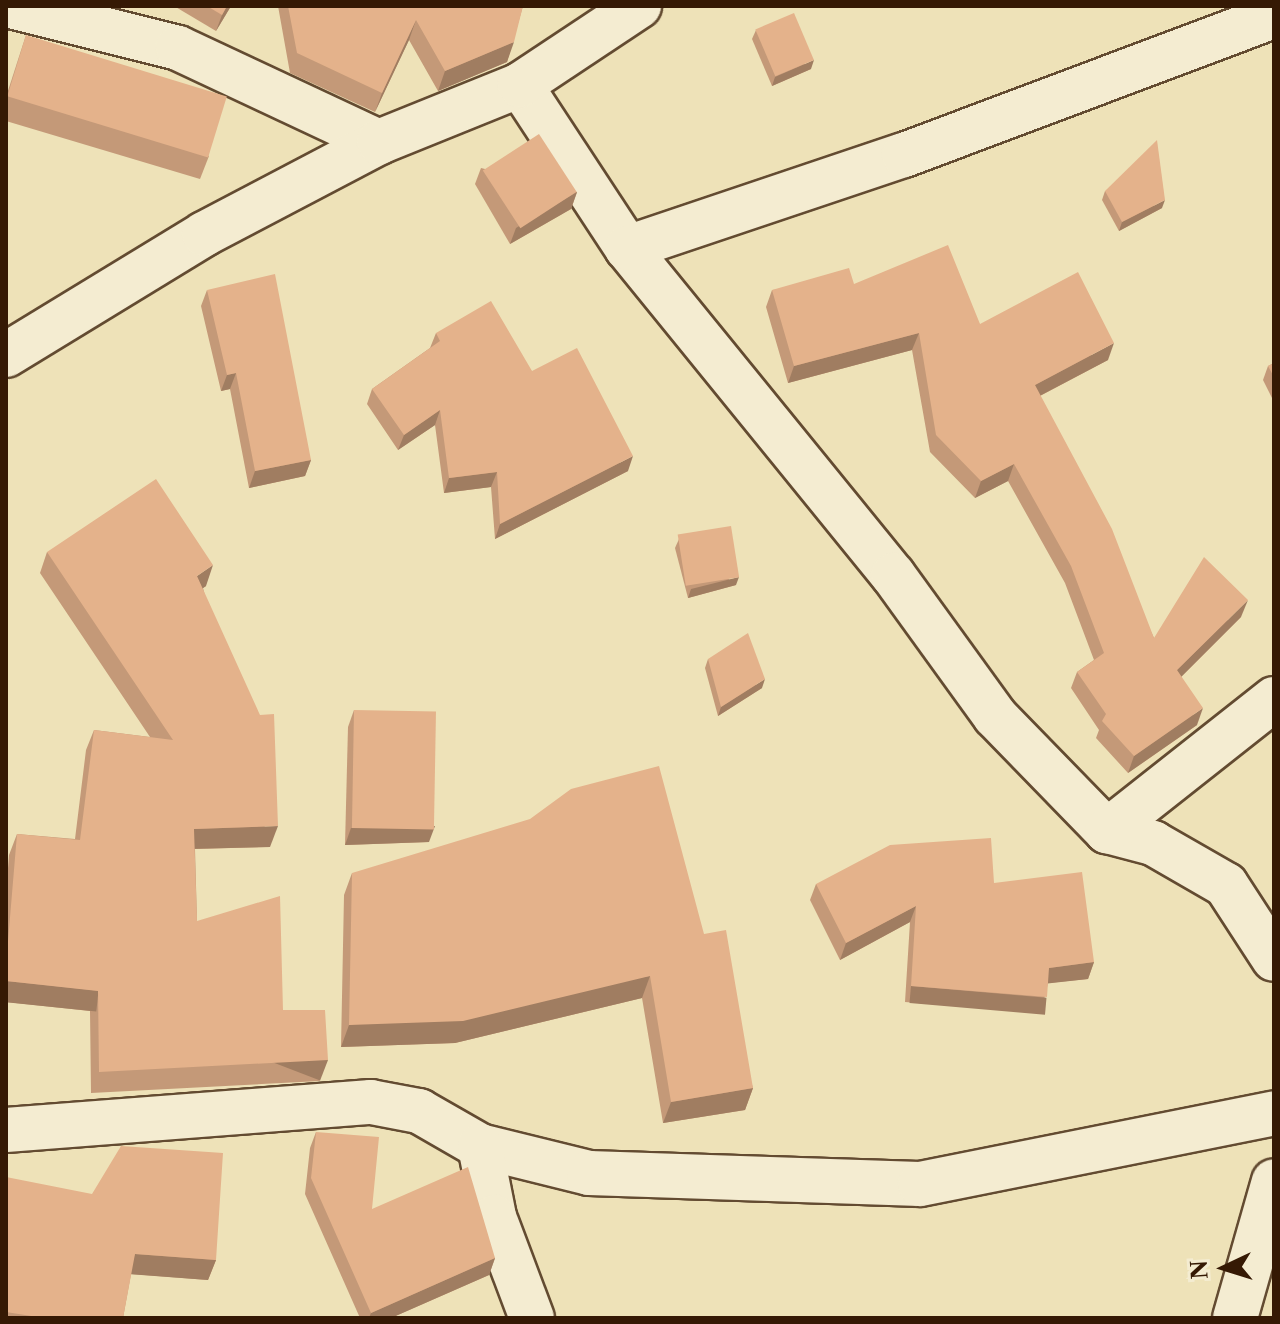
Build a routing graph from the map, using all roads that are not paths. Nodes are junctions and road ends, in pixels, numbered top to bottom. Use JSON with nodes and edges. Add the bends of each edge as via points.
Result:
{"nodes":[{"id":1,"x":11,"y":6,"type":"edge"},
{"id":2,"x":639,"y":6,"type":"edge"},
{"id":3,"x":1274,"y":16,"type":"edge"},
{"id":4,"x":520,"y":85,"type":"junction"},
{"id":5,"x":379,"y":142,"type":"junction"},
{"id":6,"x":627,"y":248,"type":"junction"},
{"id":7,"x":6,"y":355,"type":"edge"},
{"id":8,"x":1274,"y":699,"type":"edge"},
{"id":9,"x":1107,"y":831,"type":"junction"},
{"id":10,"x":1274,"y":959,"type":"edge"},
{"id":11,"x":1274,"y":1113,"type":"edge"},
{"id":12,"x":6,"y":1130,"type":"edge"},
{"id":13,"x":480,"y":1146,"type":"junction"},
{"id":14,"x":1274,"y":1181,"type":"edge"},
{"id":15,"x":532,"y":1318,"type":"edge"},
{"id":16,"x":1235,"y":1318,"type":"edge"}],
"edges":[{"from":1,"to":5,"type":"street","via":[[178,48]]},
{"from":2,"to":4,"type":"street"},
{"from":3,"to":6,"type":"street","via":[[904,155]]},
{"from":4,"to":5,"type":"street"},
{"from":4,"to":6,"type":"street"},
{"from":5,"to":7,"type":"street","via":[[204,234]]},
{"from":6,"to":9,"type":"street","via":[[893,575],[995,716]]},
{"from":8,"to":9,"type":"street"},
{"from":9,"to":10,"type":"street","via":[[1153,843],[1226,885]]},
{"from":11,"to":13,"type":"street","via":[[920,1184],[589,1173]]},
{"from":12,"to":13,"type":"street","via":[[371,1102],[419,1111]]},
{"from":13,"to":15,"type":"street","via":[[494,1217]]},
{"from":14,"to":16,"type":"street"}]}
